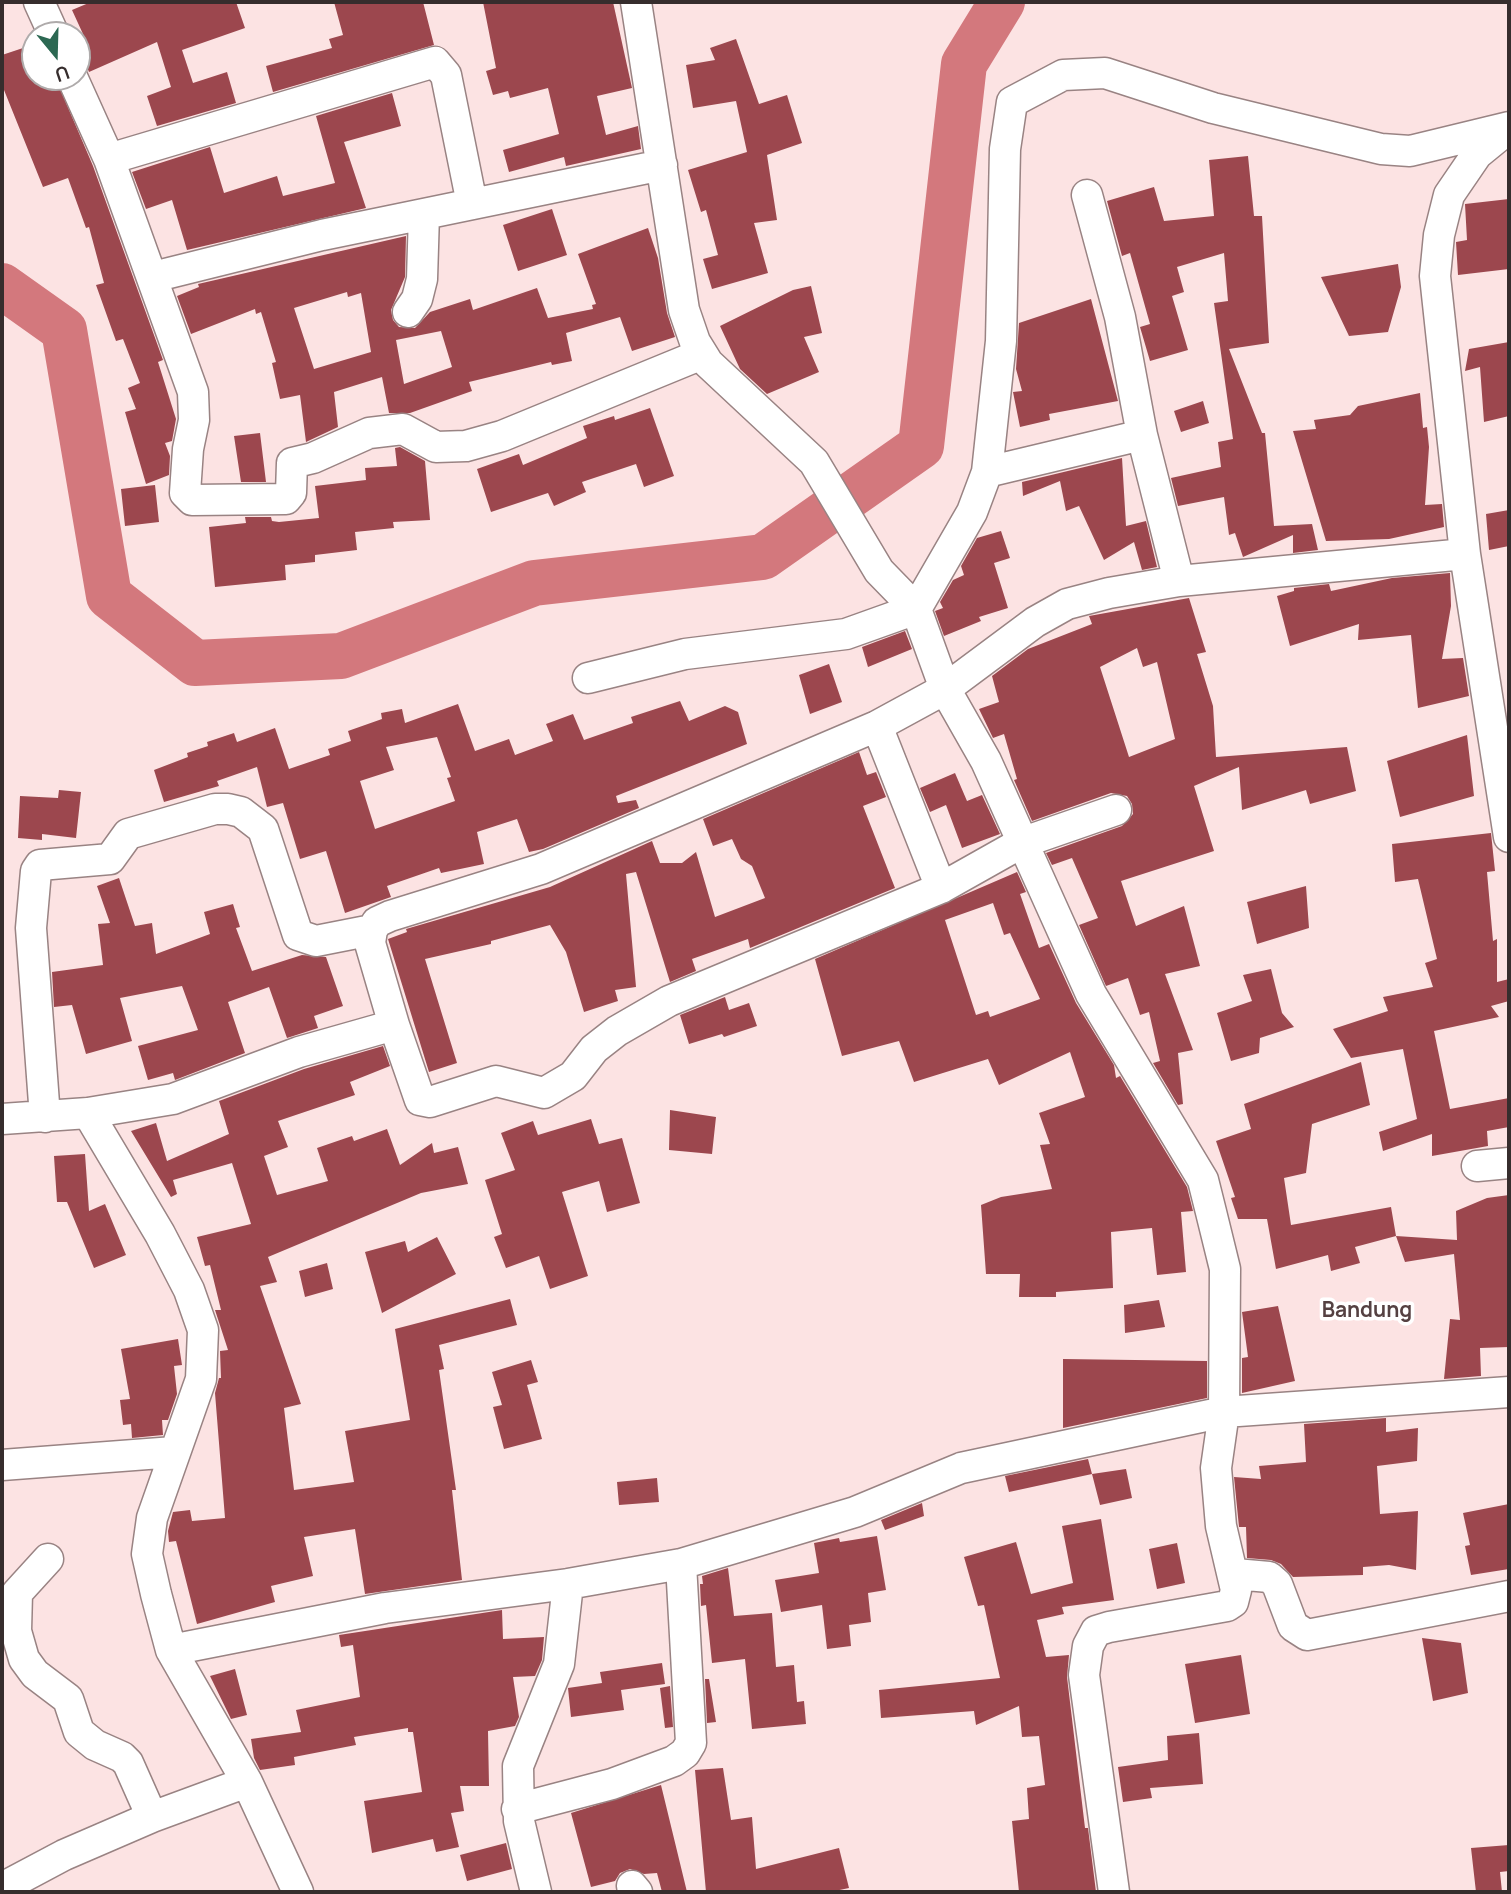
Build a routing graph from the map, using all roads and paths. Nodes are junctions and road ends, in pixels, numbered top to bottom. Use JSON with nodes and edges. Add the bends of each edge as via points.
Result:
{"nodes":[{"id":1,"x":39,"y":2,"type":"edge"},
{"id":2,"x":636,"y":2,"type":"edge"},
{"id":3,"x":48,"y":21,"type":"edge"},
{"id":4,"x":78,"y":91,"type":"edge"},
{"id":5,"x":1509,"y":127,"type":"edge"},
{"id":6,"x":109,"y":159,"type":"junction"},
{"id":7,"x":662,"y":165,"type":"junction"},
{"id":8,"x":1087,"y":195,"type":"dead end"},
{"id":9,"x":472,"y":204,"type":"junction"},
{"id":10,"x":424,"y":214,"type":"junction"},
{"id":11,"x":153,"y":278,"type":"junction"},
{"id":12,"x":408,"y":312,"type":"dead end"},
{"id":13,"x":702,"y":354,"type":"junction"},
{"id":14,"x":1142,"y":435,"type":"junction"},
{"id":15,"x":987,"y":472,"type":"junction"},
{"id":16,"x":1465,"y":554,"type":"junction"},
{"id":17,"x":1179,"y":581,"type":"junction"},
{"id":18,"x":916,"y":609,"type":"junction"},
{"id":19,"x":588,"y":678,"type":"dead end"},
{"id":20,"x":946,"y":689,"type":"junction"},
{"id":21,"x":877,"y":726,"type":"junction"},
{"id":22,"x":1116,"y":810,"type":"dead end"},
{"id":23,"x":1509,"y":837,"type":"edge"},
{"id":24,"x":1021,"y":843,"type":"junction"},
{"id":25,"x":941,"y":888,"type":"junction"},
{"id":26,"x":372,"y":930,"type":"junction"},
{"id":27,"x":394,"y":1025,"type":"junction"},
{"id":28,"x":88,"y":1113,"type":"junction"},
{"id":29,"x":45,"y":1117,"type":"junction"},
{"id":30,"x":2,"y":1119,"type":"edge"},
{"id":31,"x":1509,"y":1163,"type":"edge"},
{"id":32,"x":1477,"y":1166,"type":"dead end"},
{"id":33,"x":1509,"y":1392,"type":"edge"},
{"id":34,"x":1223,"y":1412,"type":"junction"},
{"id":35,"x":174,"y":1452,"type":"junction"},
{"id":36,"x":2,"y":1465,"type":"edge"},
{"id":37,"x":48,"y":1559,"type":"dead end"},
{"id":38,"x":681,"y":1564,"type":"junction"},
{"id":39,"x":1235,"y":1574,"type":"junction"},
{"id":40,"x":568,"y":1584,"type":"junction"},
{"id":41,"x":1509,"y":1596,"type":"edge"},
{"id":42,"x":172,"y":1650,"type":"junction"},
{"id":43,"x":247,"y":1782,"type":"junction"},
{"id":44,"x":517,"y":1809,"type":"junction"},
{"id":45,"x":152,"y":1817,"type":"junction"},
{"id":46,"x":2,"y":1888,"type":"edge"},
{"id":47,"x":298,"y":1892,"type":"edge"},
{"id":48,"x":536,"y":1892,"type":"edge"},
{"id":49,"x":1114,"y":1892,"type":"edge"}],
"edges":[{"from":1,"to":3,"type":"street"},
{"from":2,"to":7,"type":"street"},
{"from":4,"to":6,"type":"street"},
{"from":5,"to":15,"type":"street","via":[[1410,151],[1381,149],[1213,108],[1105,73],[1063,75],[1012,102],[1005,149],[1001,341]]},
{"from":5,"to":16,"type":"street","via":[[1476,154],[1449,195],[1439,235],[1435,276]]},
{"from":6,"to":9,"type":"street","via":[[435,62],[446,75]]},
{"from":6,"to":11,"type":"street"},
{"from":7,"to":9,"type":"street"},
{"from":7,"to":13,"type":"street","via":[[684,310]]},
{"from":8,"to":14,"type":"street","via":[[1120,317]]},
{"from":9,"to":10,"type":"street"},
{"from":10,"to":11,"type":"street"},
{"from":10,"to":12,"type":"street","via":[[422,279]]},
{"from":11,"to":13,"type":"street","via":[[193,392],[185,493],[192,500],[286,499],[291,493],[292,463],[369,433],[403,429],[436,447],[466,446],[502,436]]},
{"from":13,"to":18,"type":"street","via":[[814,462],[879,571]]},
{"from":14,"to":15,"type":"street"},
{"from":14,"to":17,"type":"street"},
{"from":15,"to":18,"type":"street","via":[[972,512]]},
{"from":16,"to":17,"type":"street"},
{"from":16,"to":23,"type":"street"},
{"from":17,"to":20,"type":"street","via":[[1067,604],[1035,622]]},
{"from":18,"to":19,"type":"street","via":[[846,634],[685,654]]},
{"from":18,"to":20,"type":"street"},
{"from":20,"to":21,"type":"street"},
{"from":20,"to":24,"type":"street","via":[[986,761]]},
{"from":21,"to":25,"type":"street"},
{"from":21,"to":26,"type":"street","via":[[541,869],[390,916]]},
{"from":22,"to":24,"type":"street"},
{"from":24,"to":25,"type":"street"},
{"from":24,"to":34,"type":"street","via":[[1091,994],[1203,1180],[1225,1269]]},
{"from":25,"to":27,"type":"street","via":[[669,1001],[617,1031],[594,1049],[573,1076],[544,1093],[496,1080],[430,1102],[420,1100]]},
{"from":26,"to":27,"type":"street","via":[[370,943]]},
{"from":26,"to":29,"type":"street","via":[[316,941],[298,935],[263,830],[241,812],[228,809],[128,834],[110,859],[40,865],[31,928]]},
{"from":27,"to":28,"type":"street","via":[[299,1052],[173,1099]]},
{"from":28,"to":29,"type":"street"},
{"from":28,"to":35,"type":"street","via":[[160,1234],[189,1290],[203,1330],[201,1379]]},
{"from":29,"to":30,"type":"street"},
{"from":31,"to":32,"type":"street"},
{"from":33,"to":34,"type":"street"},
{"from":34,"to":38,"type":"street","via":[[961,1468],[855,1512]]},
{"from":34,"to":39,"type":"street","via":[[1216,1468],[1221,1526]]},
{"from":35,"to":36,"type":"street"},
{"from":35,"to":42,"type":"street","via":[[152,1518],[147,1554]]},
{"from":37,"to":45,"type":"street","via":[[17,1593],[16,1631],[24,1659],[35,1674],[68,1699],[79,1732],[128,1763]]},
{"from":38,"to":40,"type":"street"},
{"from":38,"to":44,"type":"street","via":[[691,1743],[685,1753],[623,1780]]},
{"from":39,"to":41,"type":"street","via":[[1269,1577],[1277,1584],[1293,1626],[1307,1635]]},
{"from":39,"to":49,"type":"street","via":[[1235,1596],[1227,1606],[1109,1627],[1096,1631],[1088,1646],[1084,1675]]},
{"from":40,"to":42,"type":"street","via":[[385,1608]]},
{"from":40,"to":44,"type":"street","via":[[559,1664],[518,1766]]},
{"from":42,"to":43,"type":"street"},
{"from":43,"to":45,"type":"street"},
{"from":43,"to":47,"type":"street"},
{"from":44,"to":48,"type":"street"},
{"from":45,"to":46,"type":"street"}]}
